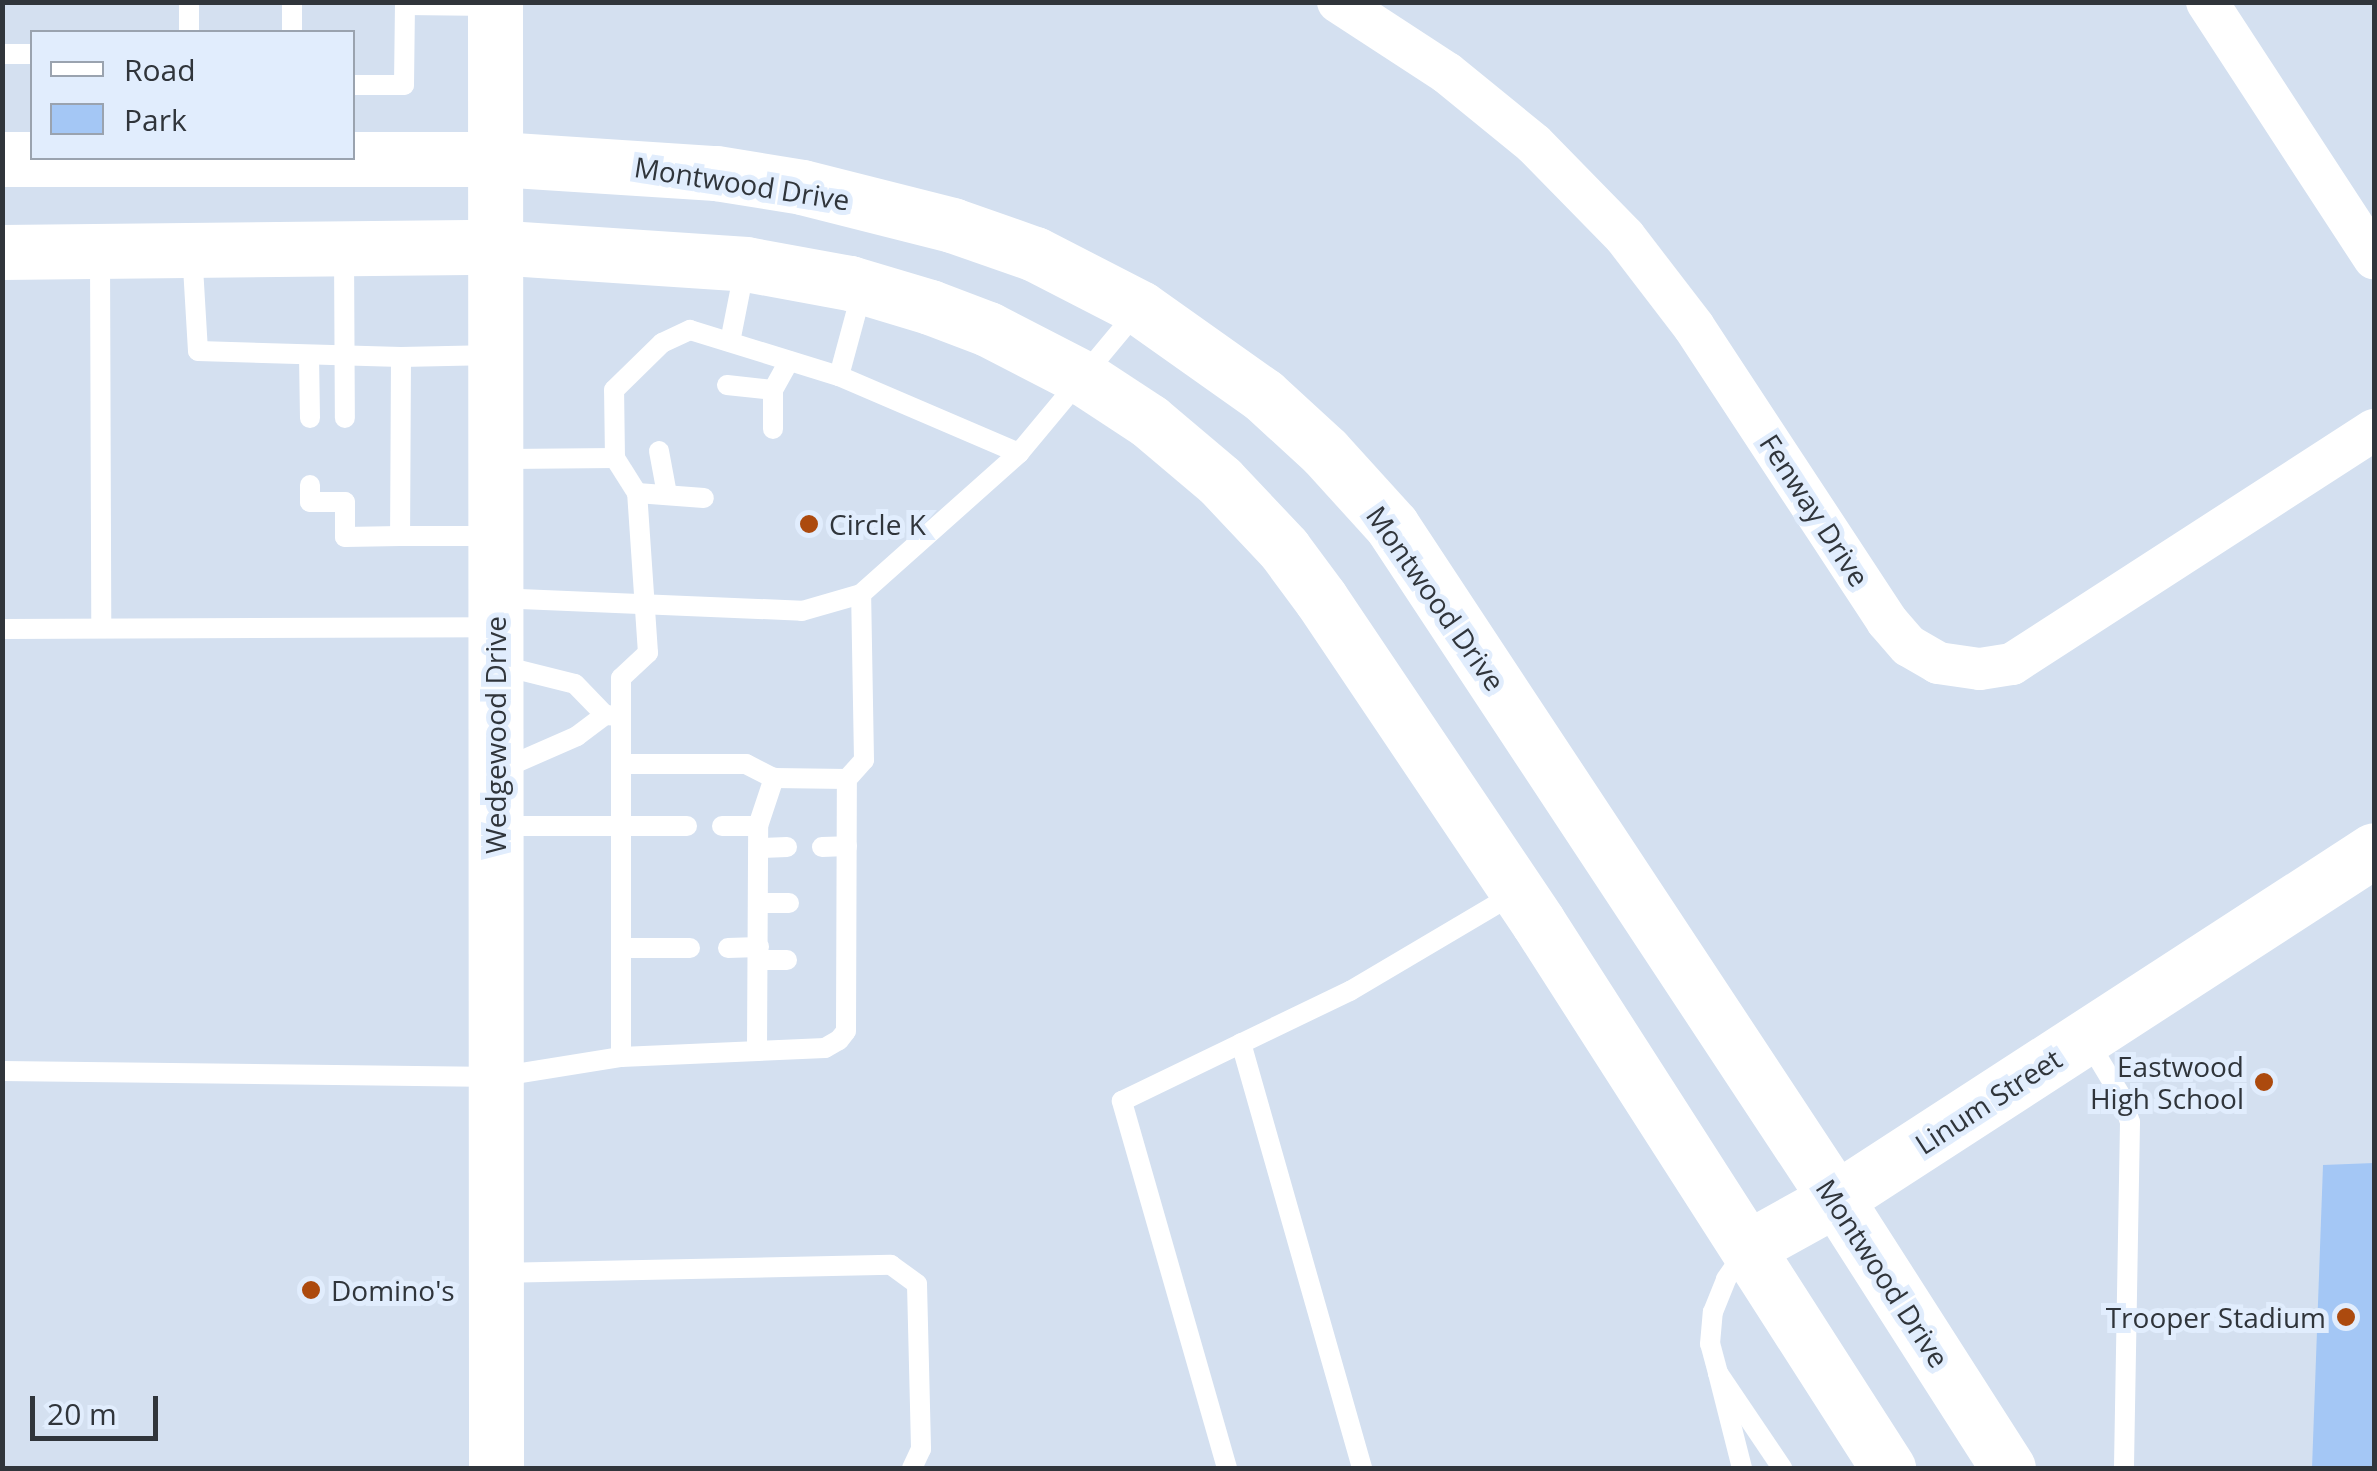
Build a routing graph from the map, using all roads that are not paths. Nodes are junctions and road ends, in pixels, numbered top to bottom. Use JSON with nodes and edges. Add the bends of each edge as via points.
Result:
{"nodes":[{"id":1,"x":189,"y":2,"type":"edge"},
{"id":2,"x":292,"y":2,"type":"edge"},
{"id":3,"x":1338,"y":2,"type":"edge"},
{"id":4,"x":2207,"y":2,"type":"edge"},
{"id":5,"x":405,"y":4,"type":"edge"},
{"id":6,"x":495,"y":4,"type":"edge"},
{"id":7,"x":189,"y":30,"type":"edge"},
{"id":8,"x":292,"y":30,"type":"edge"},
{"id":9,"x":2,"y":54,"type":"edge"},
{"id":10,"x":30,"y":54,"type":"edge"},
{"id":11,"x":355,"y":85,"type":"edge"},
{"id":12,"x":2,"y":159,"type":"edge"},
{"id":13,"x":30,"y":159,"type":"edge"},
{"id":14,"x":355,"y":159,"type":"edge"},
{"id":15,"x":497,"y":159,"type":"junction"},
{"id":16,"x":493,"y":247,"type":"junction"},
{"id":17,"x":344,"y":249,"type":"junction"},
{"id":18,"x":192,"y":250,"type":"junction"},
{"id":19,"x":100,"y":251,"type":"junction"},
{"id":20,"x":2,"y":252,"type":"edge"},
{"id":21,"x":2374,"y":258,"type":"edge"},
{"id":22,"x":746,"y":264,"type":"junction"},
{"id":23,"x":863,"y":287,"type":"junction"},
{"id":24,"x":1140,"y":308,"type":"junction"},
{"id":25,"x":730,"y":342,"type":"junction"},
{"id":26,"x":309,"y":355,"type":"junction"},
{"id":27,"x":345,"y":355,"type":"junction"},
{"id":28,"x":496,"y":356,"type":"junction"},
{"id":29,"x":401,"y":357,"type":"junction"},
{"id":30,"x":789,"y":361,"type":"junction"},
{"id":31,"x":839,"y":376,"type":"junction"},
{"id":32,"x":1085,"y":378,"type":"junction"},
{"id":33,"x":727,"y":385,"type":"dead end"},
{"id":34,"x":773,"y":390,"type":"junction"},
{"id":35,"x":310,"y":418,"type":"dead end"},
{"id":36,"x":345,"y":418,"type":"dead end"},
{"id":37,"x":772,"y":429,"type":"dead end"},
{"id":38,"x":2374,"y":430,"type":"edge"},
{"id":39,"x":659,"y":451,"type":"dead end"},
{"id":40,"x":1019,"y":453,"type":"junction"},
{"id":41,"x":615,"y":458,"type":"junction"},
{"id":42,"x":494,"y":459,"type":"junction"},
{"id":43,"x":310,"y":485,"type":"dead end"},
{"id":44,"x":637,"y":493,"type":"junction"},
{"id":45,"x":667,"y":494,"type":"junction"},
{"id":46,"x":704,"y":498,"type":"dead end"},
{"id":47,"x":400,"y":536,"type":"junction"},
{"id":48,"x":494,"y":536,"type":"junction"},
{"id":49,"x":861,"y":594,"type":"junction"},
{"id":50,"x":644,"y":604,"type":"junction"},
{"id":51,"x":100,"y":628,"type":"junction"},
{"id":52,"x":2,"y":629,"type":"edge"},
{"id":53,"x":495,"y":630,"type":"junction"},
{"id":54,"x":613,"y":716,"type":"junction"},
{"id":55,"x":621,"y":764,"type":"junction"},
{"id":56,"x":495,"y":772,"type":"junction"},
{"id":57,"x":774,"y":778,"type":"junction"},
{"id":58,"x":847,"y":779,"type":"junction"},
{"id":59,"x":496,"y":826,"type":"junction"},
{"id":60,"x":687,"y":826,"type":"dead end"},
{"id":61,"x":722,"y":826,"type":"dead end"},
{"id":62,"x":758,"y":826,"type":"junction"},
{"id":63,"x":621,"y":827,"type":"junction"},
{"id":64,"x":847,"y":846,"type":"junction"},
{"id":65,"x":787,"y":847,"type":"dead end"},
{"id":66,"x":758,"y":848,"type":"junction"},
{"id":67,"x":822,"y":848,"type":"dead end"},
{"id":68,"x":2374,"y":850,"type":"edge"},
{"id":69,"x":1518,"y":892,"type":"junction"},
{"id":70,"x":759,"y":903,"type":"junction"},
{"id":71,"x":788,"y":903,"type":"dead end"},
{"id":72,"x":823,"y":904,"type":"dead end"},
{"id":73,"x":846,"y":904,"type":"junction"},
{"id":74,"x":621,"y":948,"type":"junction"},
{"id":75,"x":690,"y":948,"type":"dead end"},
{"id":76,"x":728,"y":948,"type":"dead end"},
{"id":77,"x":759,"y":954,"type":"junction"},
{"id":78,"x":787,"y":960,"type":"dead end"},
{"id":79,"x":2086,"y":1038,"type":"junction"},
{"id":80,"x":1241,"y":1044,"type":"junction"},
{"id":81,"x":758,"y":1051,"type":"junction"},
{"id":82,"x":621,"y":1057,"type":"junction"},
{"id":83,"x":2,"y":1071,"type":"edge"},
{"id":84,"x":497,"y":1078,"type":"junction"},
{"id":85,"x":1836,"y":1199,"type":"junction"},
{"id":86,"x":1749,"y":1247,"type":"junction"},
{"id":87,"x":496,"y":1272,"type":"junction"},
{"id":88,"x":1718,"y":1373,"type":"junction"},
{"id":89,"x":496,"y":1468,"type":"edge"},
{"id":90,"x":912,"y":1468,"type":"edge"},
{"id":91,"x":1227,"y":1468,"type":"edge"},
{"id":92,"x":1362,"y":1468,"type":"edge"},
{"id":93,"x":1742,"y":1468,"type":"edge"},
{"id":94,"x":1782,"y":1468,"type":"edge"},
{"id":95,"x":1888,"y":1468,"type":"edge"},
{"id":96,"x":2008,"y":1468,"type":"edge"},
{"id":97,"x":2124,"y":1468,"type":"edge"}],
"edges":[{"from":1,"to":7,"type":"lane"},
{"from":2,"to":8,"type":"lane"},
{"from":3,"to":38,"type":"street","name":"Fenway Drive","via":[[1462,85],[1534,144],[1625,237],[1694,326],[1887,621],[1910,646],[1938,662],[1980,669],[2012,664]]},
{"from":4,"to":21,"type":"street"},
{"from":5,"to":6,"type":"lane"},
{"from":5,"to":11,"type":"lane","via":[[404,85]]},
{"from":6,"to":15,"type":"main road","name":"Wedgewood Drive"},
{"from":9,"to":10,"type":"lane"},
{"from":12,"to":13,"type":"main road","name":"Montwood Drive"},
{"from":14,"to":15,"type":"main road","name":"Montwood Drive"},
{"from":15,"to":16,"type":"main road","name":"Wedgewood Drive"},
{"from":15,"to":24,"type":"main road","name":"Montwood Drive","via":[[628,164],[802,187],[952,224],[1035,254]]},
{"from":16,"to":17,"type":"main road"},
{"from":16,"to":22,"type":"main road"},
{"from":16,"to":28,"type":"main road","name":"Wedgewood Drive"},
{"from":17,"to":18,"type":"main road"},
{"from":17,"to":27,"type":"lane"},
{"from":18,"to":19,"type":"main road"},
{"from":18,"to":26,"type":"lane","via":[[198,351]]},
{"from":19,"to":20,"type":"main road"},
{"from":19,"to":51,"type":"lane"},
{"from":22,"to":23,"type":"main road"},
{"from":22,"to":25,"type":"lane"},
{"from":23,"to":31,"type":"lane"},
{"from":23,"to":32,"type":"main road","via":[[988,329]]},
{"from":24,"to":32,"type":"lane"},
{"from":24,"to":85,"type":"main road","name":"Montwood Drive","via":[[1264,395],[1392,526]]},
{"from":25,"to":30,"type":"lane"},
{"from":25,"to":41,"type":"lane","via":[[690,330],[662,343],[614,390]]},
{"from":26,"to":27,"type":"lane"},
{"from":26,"to":35,"type":"lane"},
{"from":27,"to":29,"type":"lane"},
{"from":27,"to":36,"type":"lane"},
{"from":28,"to":29,"type":"lane"},
{"from":28,"to":42,"type":"main road","name":"Wedgewood Drive"},
{"from":29,"to":47,"type":"lane"},
{"from":30,"to":31,"type":"lane"},
{"from":30,"to":34,"type":"lane"},
{"from":31,"to":40,"type":"lane"},
{"from":32,"to":40,"type":"lane"},
{"from":32,"to":69,"type":"main road","via":[[1220,481],[1284,549]]},
{"from":33,"to":34,"type":"lane"},
{"from":34,"to":37,"type":"lane"},
{"from":39,"to":45,"type":"lane"},
{"from":40,"to":49,"type":"lane"},
{"from":41,"to":42,"type":"lane"},
{"from":41,"to":44,"type":"lane"},
{"from":42,"to":48,"type":"main road","name":"Wedgewood Drive"},
{"from":43,"to":47,"type":"lane","via":[[310,502],[345,494],[345,536]]},
{"from":44,"to":45,"type":"lane"},
{"from":44,"to":50,"type":"lane"},
{"from":45,"to":46,"type":"lane"},
{"from":47,"to":48,"type":"lane"},
{"from":48,"to":53,"type":"main road","name":"Wedgewood Drive"},
{"from":49,"to":50,"type":"lane","via":[[802,612]]},
{"from":49,"to":58,"type":"lane","via":[[864,760]]},
{"from":50,"to":53,"type":"lane"},
{"from":50,"to":54,"type":"lane","via":[[648,653],[621,678]]},
{"from":51,"to":52,"type":"lane"},
{"from":51,"to":53,"type":"lane"},
{"from":53,"to":54,"type":"lane"},
{"from":53,"to":56,"type":"main road","name":"Wedgewood Drive"},
{"from":54,"to":55,"type":"lane"},
{"from":54,"to":56,"type":"lane"},
{"from":55,"to":57,"type":"lane","via":[[746,764]]},
{"from":55,"to":63,"type":"lane"},
{"from":56,"to":59,"type":"main road","name":"Wedgewood Drive"},
{"from":57,"to":58,"type":"lane"},
{"from":57,"to":62,"type":"lane"},
{"from":58,"to":64,"type":"lane"},
{"from":59,"to":63,"type":"lane"},
{"from":59,"to":84,"type":"main road","name":"Wedgewood Drive"},
{"from":60,"to":63,"type":"lane"},
{"from":61,"to":62,"type":"lane"},
{"from":62,"to":66,"type":"lane"},
{"from":63,"to":74,"type":"lane"},
{"from":64,"to":67,"type":"lane"},
{"from":64,"to":73,"type":"lane"},
{"from":65,"to":66,"type":"lane"},
{"from":66,"to":70,"type":"lane"},
{"from":68,"to":79,"type":"main road","name":"Linum Street"},
{"from":69,"to":80,"type":"lane","via":[[1350,991]]},
{"from":69,"to":86,"type":"main road"},
{"from":70,"to":71,"type":"lane"},
{"from":70,"to":77,"type":"lane"},
{"from":72,"to":73,"type":"lane"},
{"from":73,"to":81,"type":"lane","via":[[836,960],[846,1031],[825,1048]]},
{"from":74,"to":75,"type":"lane"},
{"from":74,"to":82,"type":"lane"},
{"from":76,"to":77,"type":"lane"},
{"from":77,"to":78,"type":"lane"},
{"from":77,"to":81,"type":"lane"},
{"from":79,"to":85,"type":"main road","name":"Linum Street"},
{"from":79,"to":97,"type":"lane","via":[[2130,1122]]},
{"from":80,"to":91,"type":"lane","via":[[1122,1100]]},
{"from":80,"to":92,"type":"lane"},
{"from":81,"to":82,"type":"lane"},
{"from":82,"to":84,"type":"lane"},
{"from":83,"to":84,"type":"lane"},
{"from":84,"to":87,"type":"main road","name":"Wedgewood Drive"},
{"from":85,"to":86,"type":"main road","name":"Linum Street"},
{"from":85,"to":96,"type":"main road","name":"Montwood Drive"},
{"from":86,"to":88,"type":"lane","via":[[1726,1279],[1714,1312],[1710,1344]]},
{"from":86,"to":95,"type":"main road"},
{"from":87,"to":89,"type":"main road","name":"Wedgewood Drive"},
{"from":87,"to":90,"type":"lane","via":[[890,1265],[917,1284],[922,1450]]},
{"from":88,"to":93,"type":"lane"},
{"from":88,"to":94,"type":"lane"}]}
